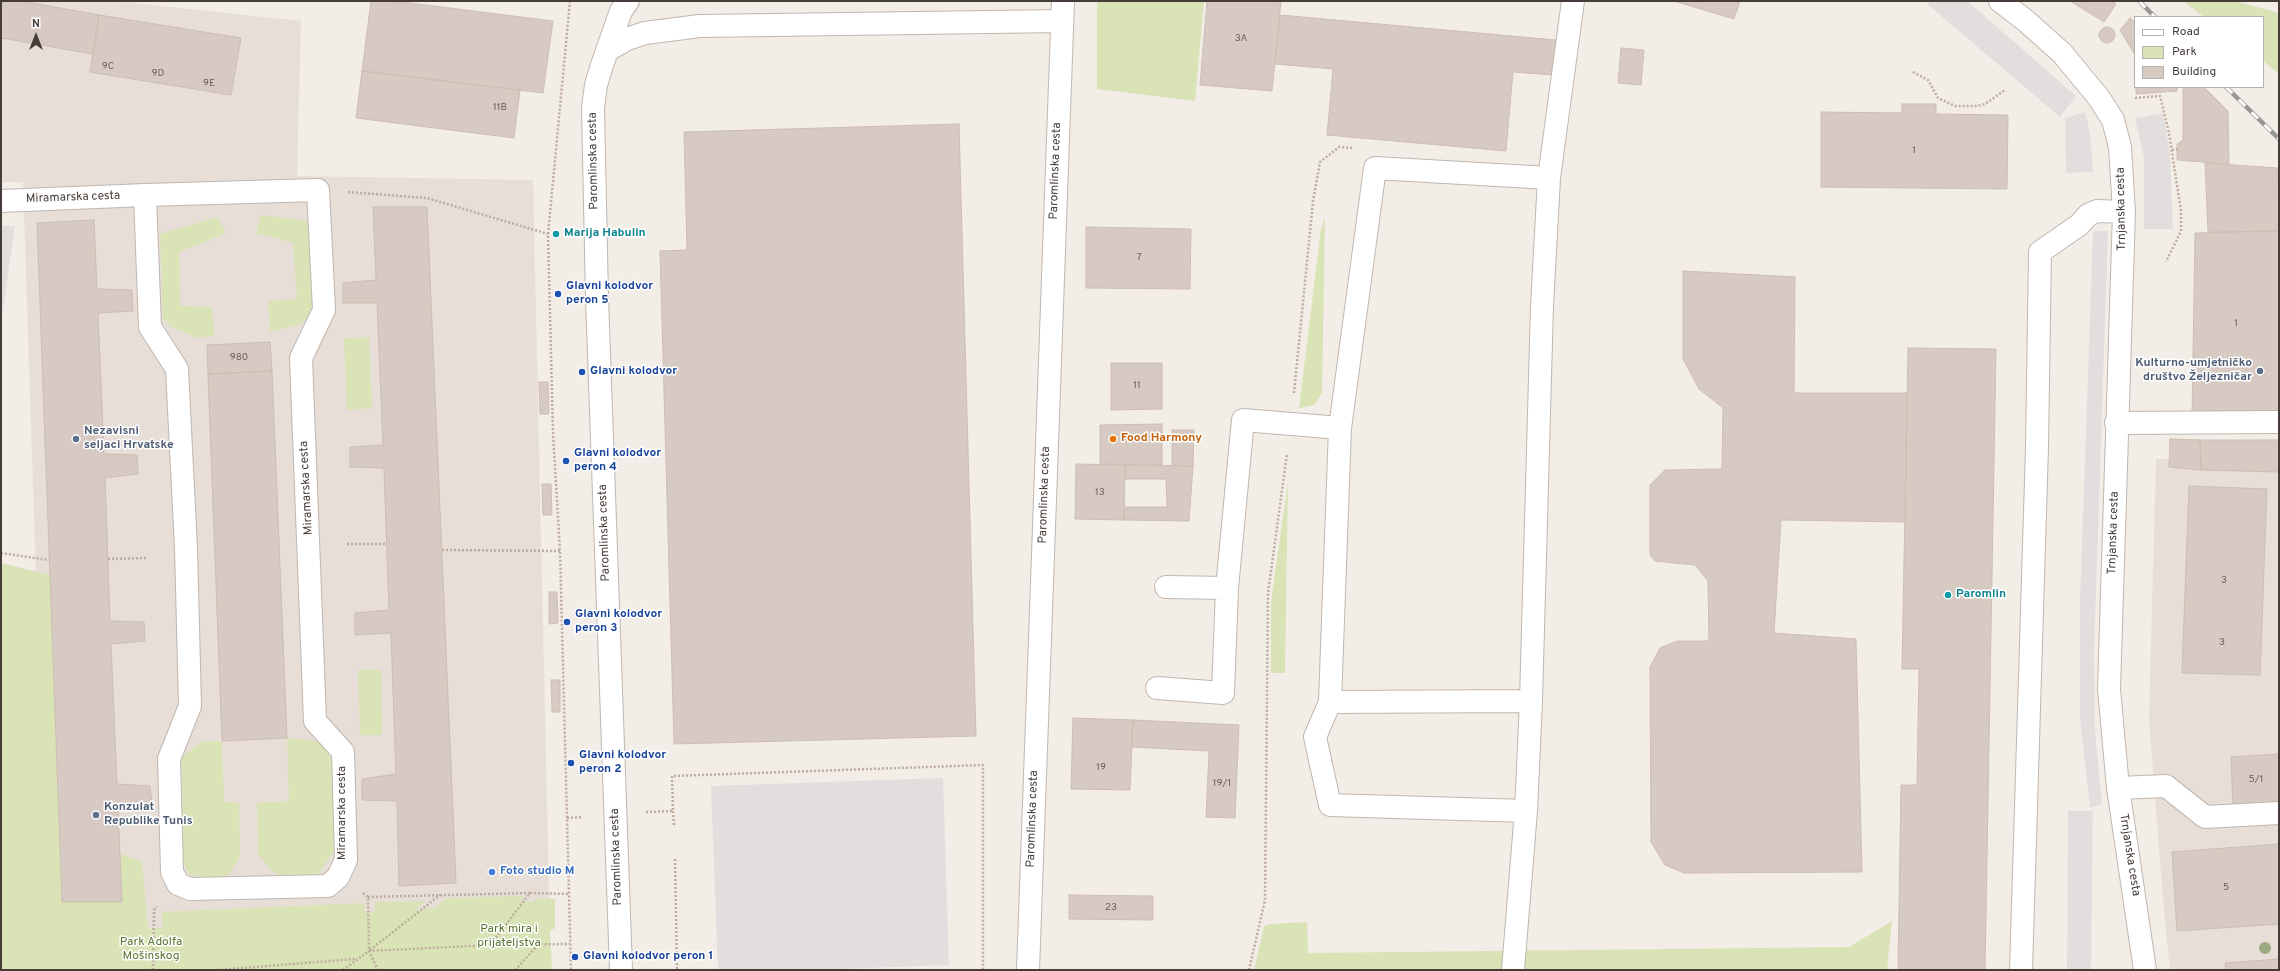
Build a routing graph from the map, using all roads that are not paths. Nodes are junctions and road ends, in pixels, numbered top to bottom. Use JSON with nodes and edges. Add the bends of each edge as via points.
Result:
{"nodes":[{"id":1,"x":628,"y":1,"type":"edge"},
{"id":2,"x":1050,"y":1,"type":"edge"},
{"id":3,"x":1573,"y":1,"type":"edge"},
{"id":4,"x":2000,"y":1,"type":"edge"},
{"id":5,"x":1062,"y":11,"type":"edge"},
{"id":6,"x":608,"y":50,"type":"junction"},
{"id":7,"x":1549,"y":178,"type":"junction"},
{"id":8,"x":145,"y":195,"type":"junction"},
{"id":9,"x":1,"y":201,"type":"edge"},
{"id":10,"x":2124,"y":212,"type":"junction"},
{"id":11,"x":2279,"y":422,"type":"edge"},
{"id":12,"x":2116,"y":423,"type":"junction"},
{"id":13,"x":1340,"y":428,"type":"junction"},
{"id":14,"x":1166,"y":587,"type":"dead end"},
{"id":15,"x":1227,"y":588,"type":"junction"},
{"id":16,"x":1157,"y":688,"type":"dead end"},
{"id":17,"x":1531,"y":701,"type":"junction"},
{"id":18,"x":1330,"y":702,"type":"junction"},
{"id":19,"x":2118,"y":788,"type":"junction"},
{"id":20,"x":1526,"y":811,"type":"junction"},
{"id":21,"x":2279,"y":813,"type":"edge"},
{"id":22,"x":621,"y":970,"type":"edge"},
{"id":23,"x":1028,"y":970,"type":"edge"},
{"id":24,"x":1513,"y":970,"type":"edge"},
{"id":25,"x":2021,"y":970,"type":"edge"},
{"id":26,"x":2145,"y":970,"type":"edge"}],
"edges":[{"from":1,"to":6,"type":"street","name":"Paromlinska cesta","via":[[621,12]]},
{"from":2,"to":5,"type":"street"},
{"from":3,"to":7,"type":"street"},
{"from":4,"to":10,"type":"street","name":"Trnjanska cesta","via":[[2062,53],[2100,99],[2113,120],[2120,147]]},
{"from":5,"to":6,"type":"street","via":[[700,26],[645,33],[627,39]]},
{"from":5,"to":23,"type":"street","name":"Paromlinska cesta"},
{"from":6,"to":22,"type":"street","name":"Paromlinska cesta","via":[[596,85],[593,108],[597,298]]},
{"from":7,"to":13,"type":"street","via":[[1375,168]]},
{"from":7,"to":17,"type":"street","via":[[1542,306]]},
{"from":8,"to":8,"type":"street","name":"Miramarska cesta","via":[[150,327],[177,370],[186,548],[190,706],[169,759],[172,872],[178,884],[190,889],[328,886],[338,877],[346,860],[343,752],[315,721],[301,358],[324,310],[318,190]]},
{"from":8,"to":9,"type":"street","name":"Miramarska cesta"},
{"from":10,"to":12,"type":"street","name":"Trnjanska cesta"},
{"from":10,"to":25,"type":"street","via":[[2097,211],[2088,215],[2080,225],[2040,252],[2037,454]]},
{"from":11,"to":12,"type":"street"},
{"from":12,"to":19,"type":"street","name":"Trnjanska cesta","via":[[2109,689]]},
{"from":13,"to":15,"type":"street","via":[[1244,420]]},
{"from":13,"to":18,"type":"street"},
{"from":14,"to":15,"type":"street"},
{"from":15,"to":16,"type":"street","via":[[1223,693]]},
{"from":17,"to":18,"type":"street"},
{"from":17,"to":20,"type":"street"},
{"from":18,"to":20,"type":"street","via":[[1315,736],[1330,805]]},
{"from":19,"to":21,"type":"street","via":[[2166,786],[2205,817]]},
{"from":19,"to":26,"type":"street","name":"Trnjanska cesta"},
{"from":20,"to":24,"type":"street"}]}
